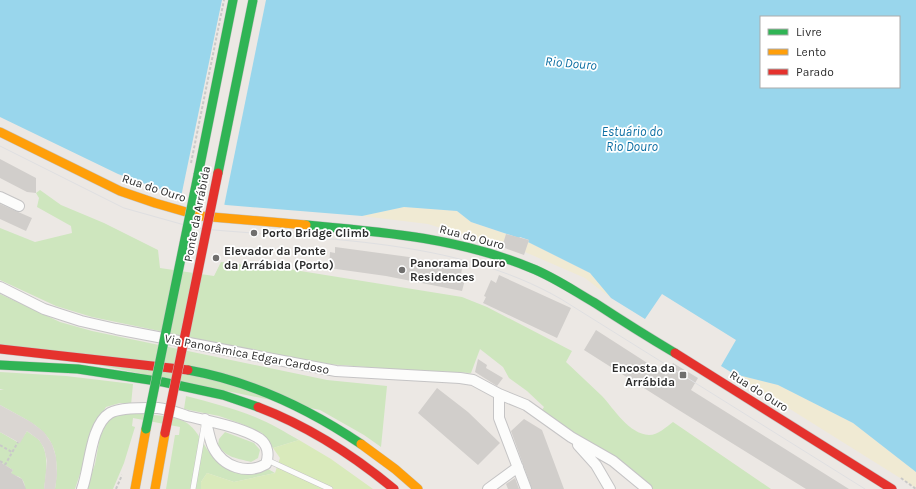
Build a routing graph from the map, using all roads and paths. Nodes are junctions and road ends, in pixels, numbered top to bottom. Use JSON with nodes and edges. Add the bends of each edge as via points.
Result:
{"nodes":[{"id":1,"x":233,"y":0,"type":"edge"},
{"id":2,"x":253,"y":0,"type":"edge"},
{"id":3,"x":0,"y":132,"type":"edge"},
{"id":4,"x":0,"y":197,"type":"edge"},
{"id":5,"x":19,"y":206,"type":"dead end"},
{"id":6,"x":0,"y":287,"type":"edge"},
{"id":7,"x":0,"y":350,"type":"edge"},
{"id":8,"x":0,"y":365,"type":"edge"},
{"id":9,"x":499,"y":394,"type":"junction"},
{"id":10,"x":205,"y":419,"type":"junction"},
{"id":11,"x":571,"y":437,"type":"junction"},
{"id":12,"x":18,"y":442,"type":"dead end"},
{"id":13,"x":0,"y":445,"type":"edge"},
{"id":14,"x":12,"y":452,"type":"junction"},
{"id":15,"x":140,"y":456,"type":"junction"},
{"id":16,"x":267,"y":460,"type":"junction"},
{"id":17,"x":0,"y":461,"type":"edge"},
{"id":18,"x":518,"y":467,"type":"junction"},
{"id":19,"x":895,"y":475,"type":"dead end"},
{"id":20,"x":82,"y":489,"type":"edge"},
{"id":21,"x":128,"y":489,"type":"edge"},
{"id":22,"x":135,"y":489,"type":"edge"},
{"id":23,"x":154,"y":489,"type":"edge"},
{"id":24,"x":193,"y":489,"type":"edge"},
{"id":25,"x":330,"y":489,"type":"edge"},
{"id":26,"x":394,"y":489,"type":"edge"},
{"id":27,"x":418,"y":489,"type":"edge"},
{"id":28,"x":488,"y":489,"type":"edge"},
{"id":29,"x":526,"y":489,"type":"edge"},
{"id":30,"x":610,"y":489,"type":"edge"},
{"id":31,"x":647,"y":489,"type":"edge"},
{"id":32,"x":892,"y":489,"type":"edge"},
{"id":33,"x":916,"y":489,"type":"edge"}],
"edges":[{"from":1,"to":15,"type":"main road","name":"Ponte da Arrábida","bridge":true},
{"from":2,"to":23,"type":"main road","name":"Ponte da Arrábida","bridge":true},
{"from":3,"to":32,"type":"main road","name":"Rua do Ouro","via":[[120,191],[200,216],[394,233],[465,247],[532,268],[559,281]]},
{"from":4,"to":5,"type":"street"},
{"from":6,"to":9,"type":"street","name":"Via Panorâmica Edgar Cardoso","via":[[44,309],[116,329],[336,371],[473,380]]},
{"from":7,"to":27,"type":"main road","via":[[184,369],[233,381],[273,396],[340,429],[392,466]]},
{"from":8,"to":26,"type":"main road","via":[[50,366],[115,374],[209,391],[243,401],[296,424],[339,448],[375,472]]},
{"from":9,"to":11,"type":"street","name":"Via Panorâmica Edgar Cardoso","via":[[526,405]]},
{"from":9,"to":18,"type":"street","via":[[499,418]]},
{"from":10,"to":16,"type":"street","via":[[260,440],[267,448]]},
{"from":10,"to":16,"type":"street","via":[[213,446],[229,465],[236,468],[259,468],[266,464]]},
{"from":10,"to":20,"type":"street","via":[[159,408],[111,412],[100,423],[94,437]]},
{"from":10,"to":24,"type":"lane"},
{"from":11,"to":30,"type":"street","via":[[596,465]]},
{"from":11,"to":31,"type":"street","via":[[613,461]]},
{"from":12,"to":14,"type":"path"},
{"from":13,"to":14,"type":"path"},
{"from":14,"to":17,"type":"path","via":[[5,464]]},
{"from":15,"to":21,"type":"main road"},
{"from":15,"to":22,"type":"main road"},
{"from":16,"to":25,"type":"lane"},
{"from":18,"to":28,"type":"street"},
{"from":18,"to":29,"type":"street"},
{"from":19,"to":33,"type":"path"}]}
